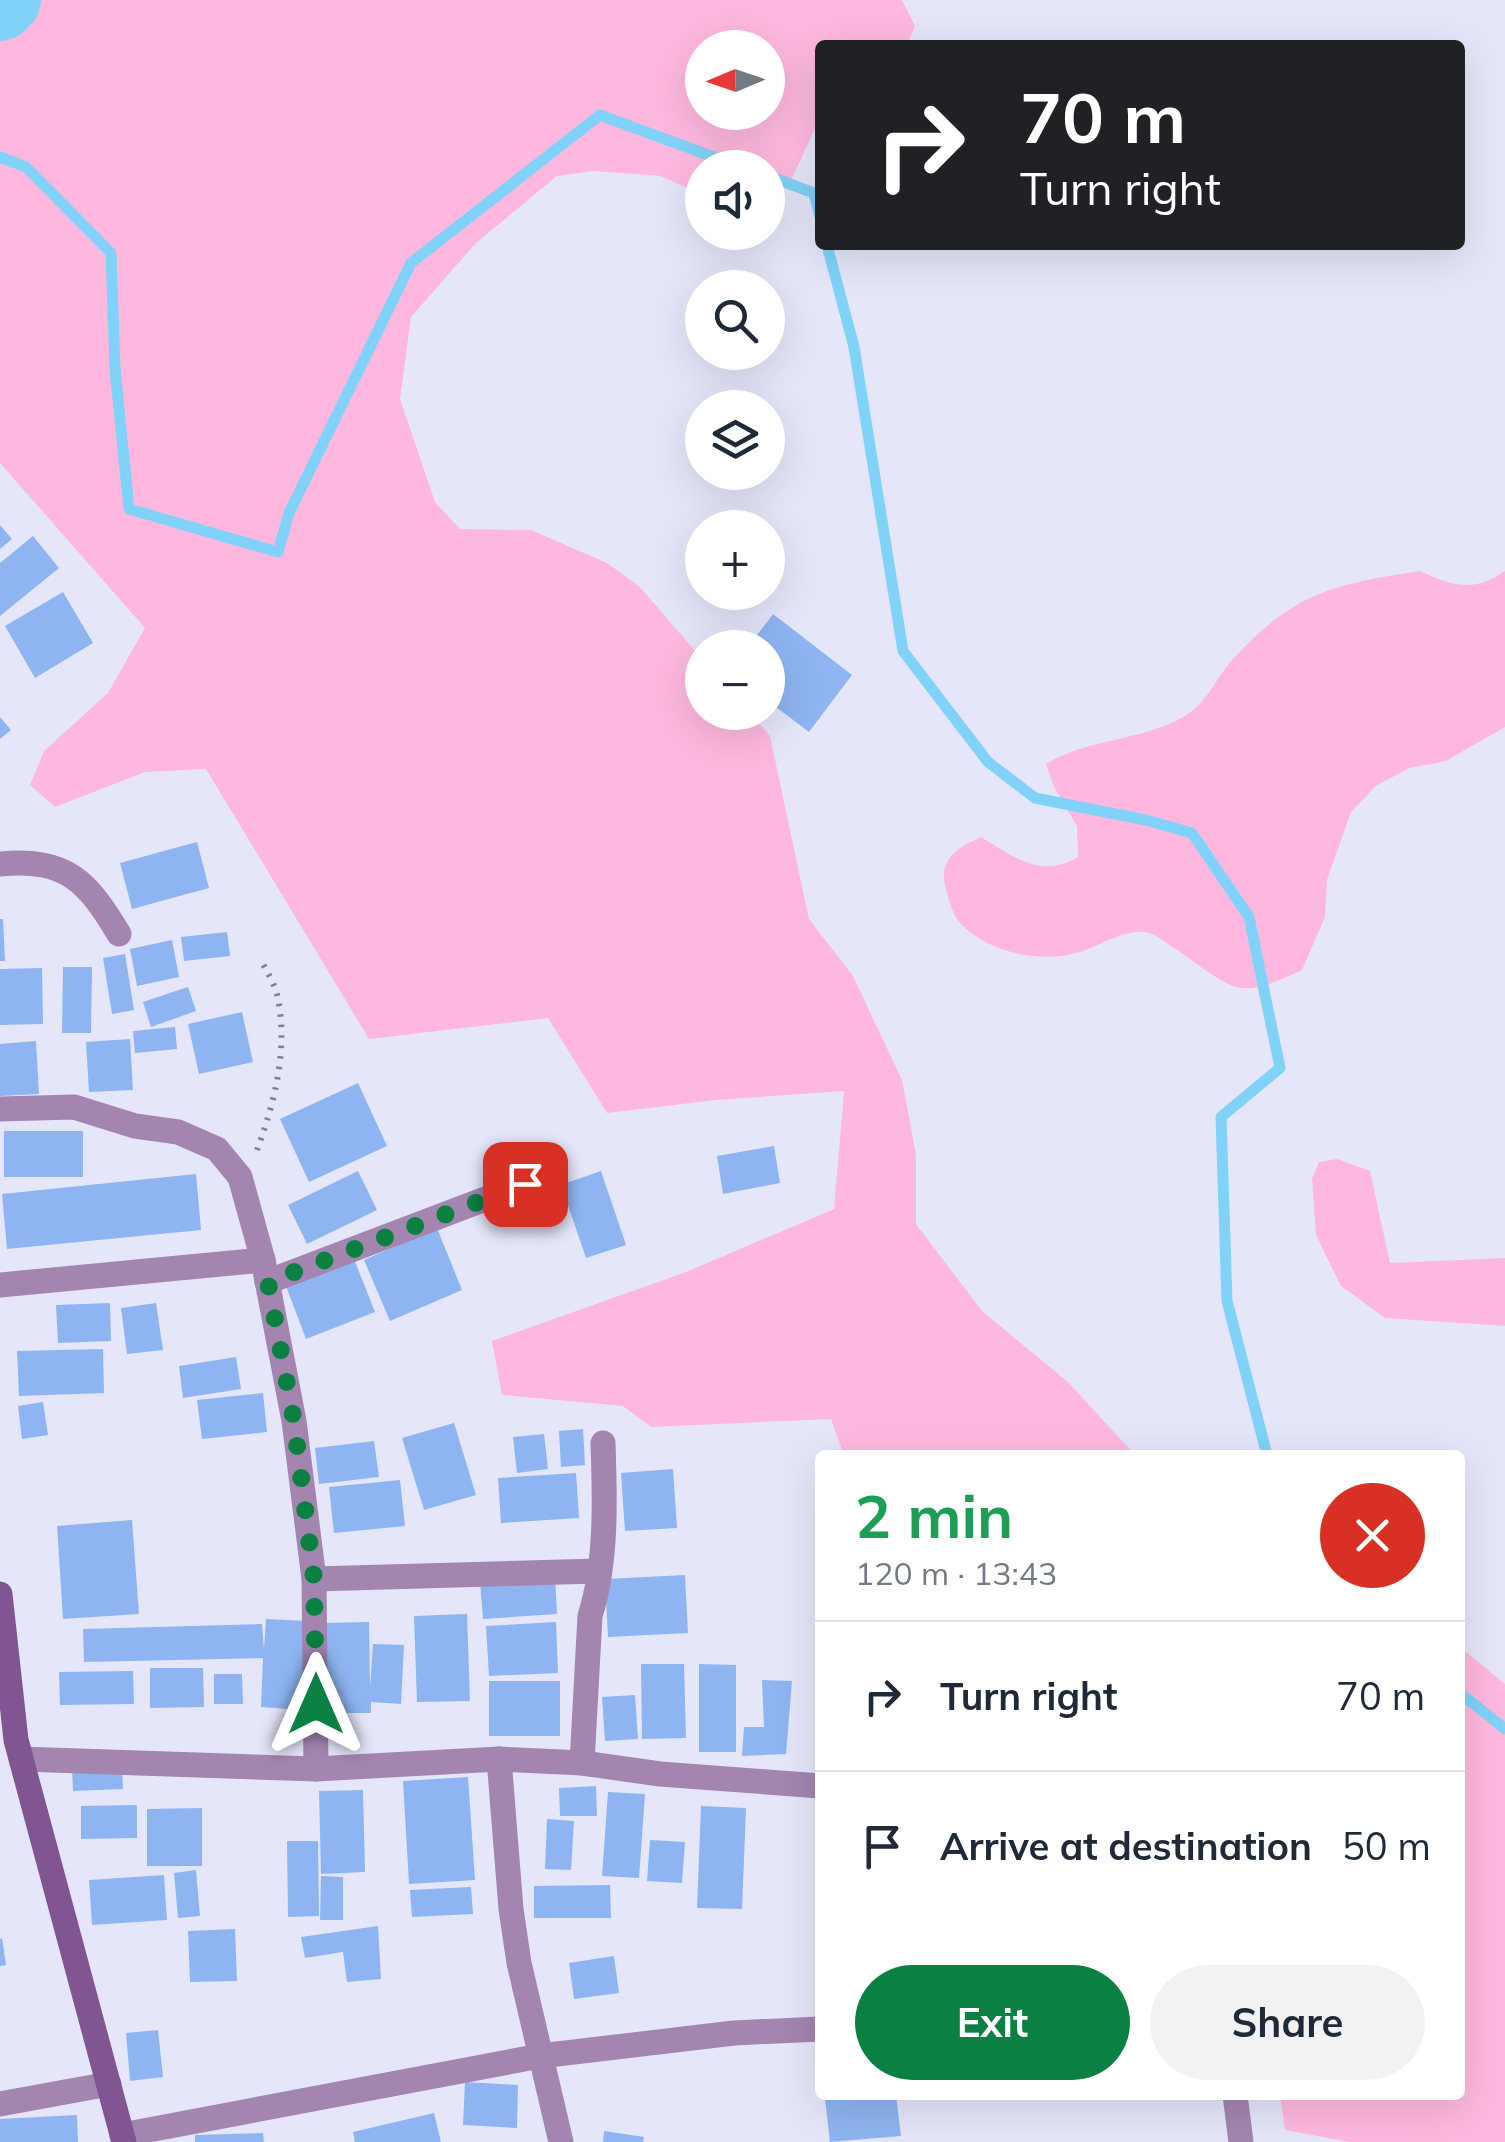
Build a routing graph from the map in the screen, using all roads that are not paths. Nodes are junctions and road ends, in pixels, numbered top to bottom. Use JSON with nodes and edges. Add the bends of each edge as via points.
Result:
{"nodes":[{"id":1,"x":0,"y":864,"type":"edge"},
{"id":2,"x":119,"y":934,"type":"dead end"},
{"id":3,"x":0,"y":1108,"type":"edge"},
{"id":4,"x":525,"y":1184,"type":"dead end"},
{"id":5,"x":266,"y":1271,"type":"junction"},
{"id":6,"x":0,"y":1285,"type":"edge"},
{"id":7,"x":602,"y":1443,"type":"dead end"},
{"id":8,"x":598,"y":1572,"type":"junction"},
{"id":9,"x":314,"y":1579,"type":"junction"},
{"id":10,"x":0,"y":1594,"type":"edge"},
{"id":11,"x":13,"y":1747,"type":"edge"},
{"id":12,"x":499,"y":1759,"type":"junction"},
{"id":13,"x":582,"y":1763,"type":"junction"},
{"id":14,"x":316,"y":1769,"type":"junction"},
{"id":15,"x":815,"y":1786,"type":"edge"},
{"id":16,"x":815,"y":2028,"type":"edge"},
{"id":17,"x":540,"y":2056,"type":"junction"},
{"id":18,"x":109,"y":2084,"type":"junction"},
{"id":19,"x":1236,"y":2100,"type":"edge"},
{"id":20,"x":0,"y":2104,"type":"edge"},
{"id":21,"x":123,"y":2139,"type":"edge"},
{"id":22,"x":561,"y":2142,"type":"edge"},
{"id":23,"x":1241,"y":2142,"type":"edge"}],
"edges":[{"from":1,"to":2,"type":"street","via":[[49,866],[74,876]]},
{"from":3,"to":5,"type":"street","via":[[74,1107],[178,1132],[217,1149],[240,1177]]},
{"from":4,"to":5,"type":"street"},
{"from":5,"to":6,"type":"street"},
{"from":5,"to":9,"type":"street"},
{"from":7,"to":8,"type":"street"},
{"from":8,"to":9,"type":"street"},
{"from":8,"to":13,"type":"street"},
{"from":9,"to":14,"type":"street"},
{"from":10,"to":11,"type":"street"},
{"from":11,"to":14,"type":"street"},
{"from":11,"to":18,"type":"street"},
{"from":12,"to":13,"type":"street"},
{"from":12,"to":14,"type":"street"},
{"from":12,"to":17,"type":"street","via":[[511,1910]]},
{"from":13,"to":15,"type":"street"},
{"from":16,"to":17,"type":"street"},
{"from":17,"to":21,"type":"street"},
{"from":17,"to":22,"type":"street"},
{"from":18,"to":20,"type":"street"},
{"from":18,"to":21,"type":"street"},
{"from":19,"to":23,"type":"street"}]}
